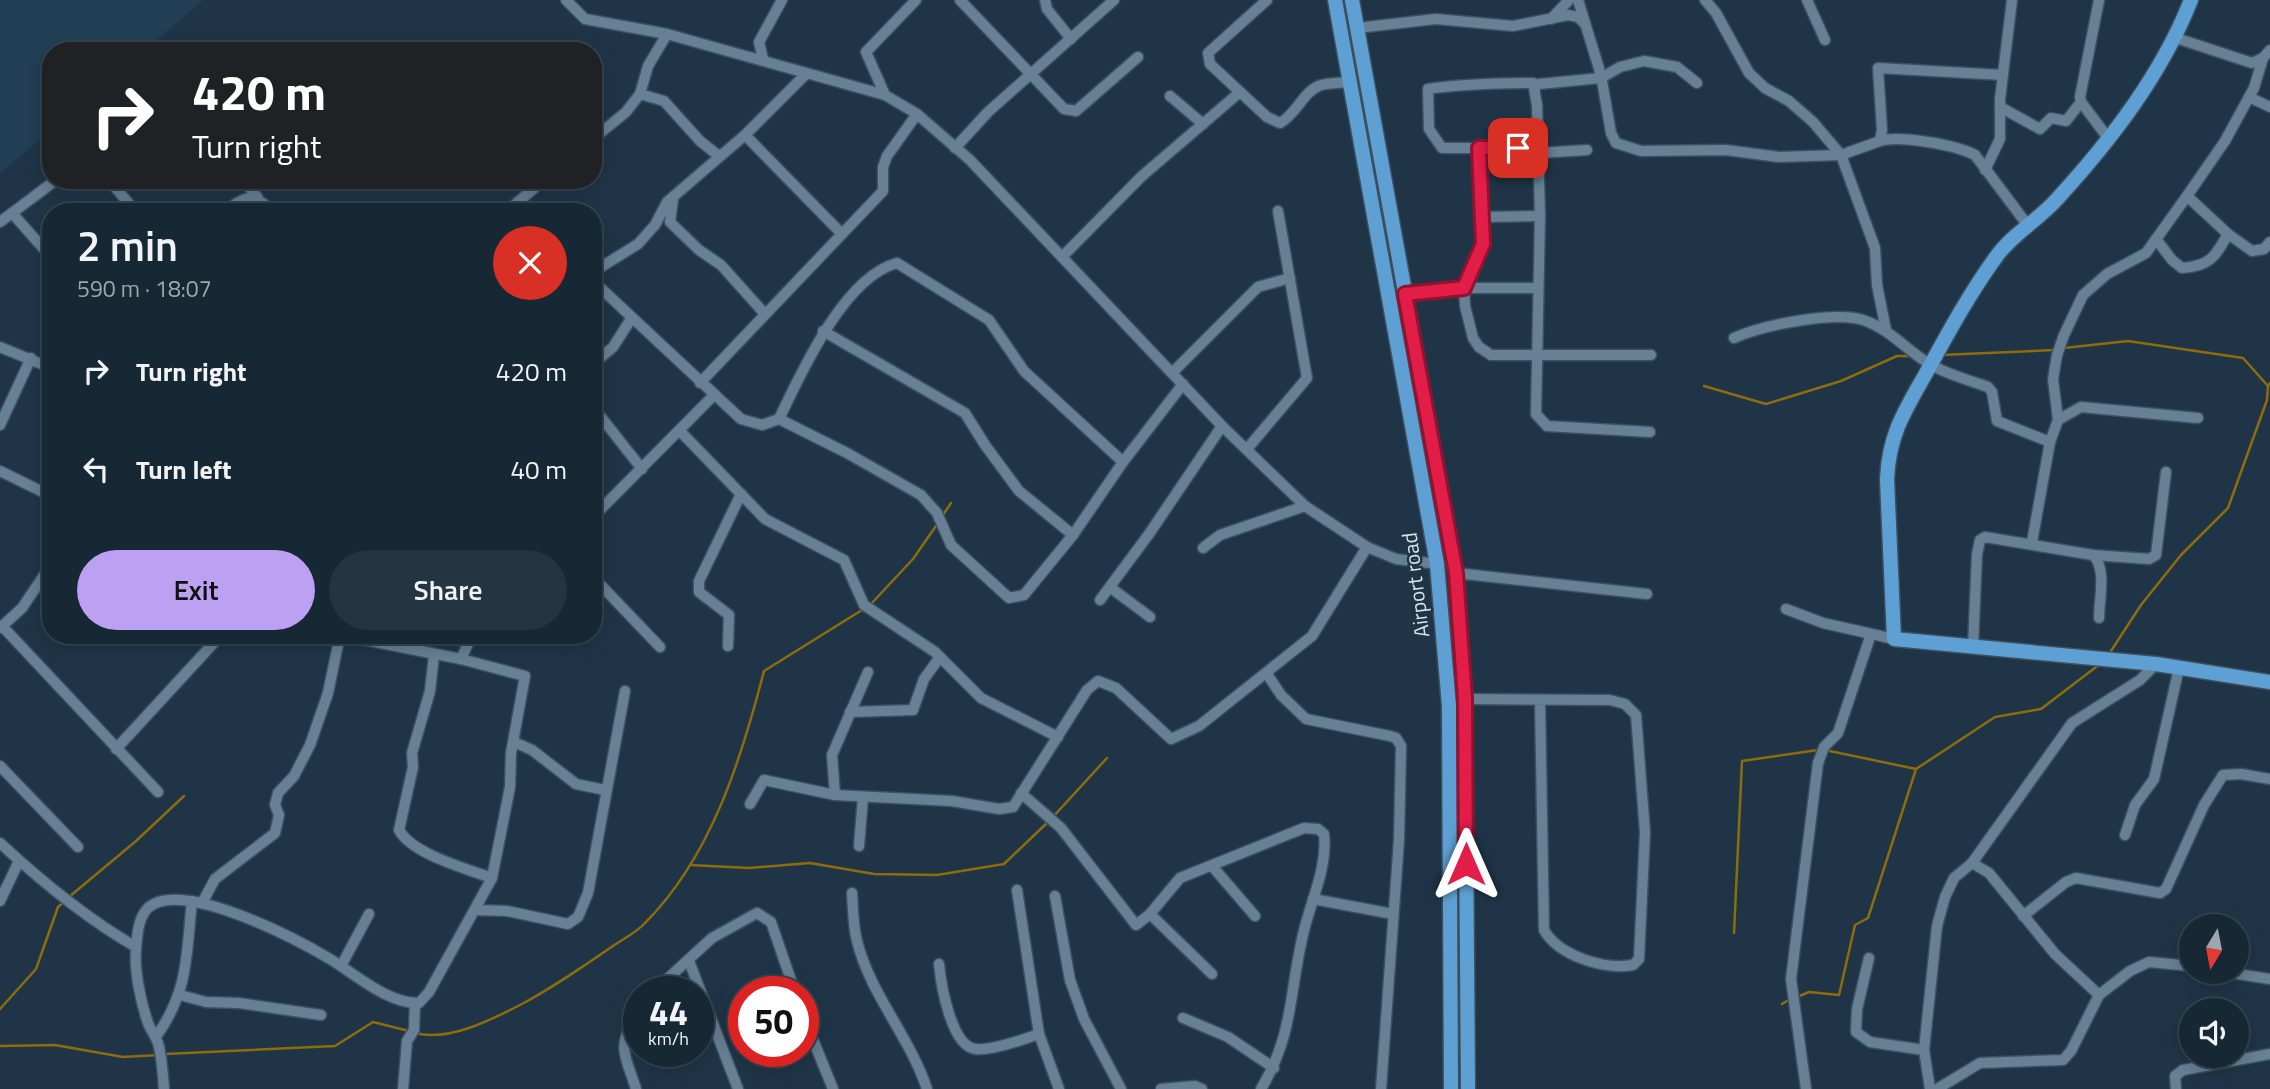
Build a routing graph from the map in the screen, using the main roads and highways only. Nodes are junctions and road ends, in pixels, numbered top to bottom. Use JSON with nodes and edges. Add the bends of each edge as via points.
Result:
{"nodes":[{"id":1,"x":1335,"y":0,"type":"edge"},
{"id":2,"x":1352,"y":0,"type":"edge"},
{"id":3,"x":2191,"y":0,"type":"edge"},
{"id":4,"x":1422,"y":393,"type":"junction"},
{"id":5,"x":1406,"y":395,"type":"junction"},
{"id":6,"x":2270,"y":682,"type":"edge"},
{"id":7,"x":1467,"y":974,"type":"junction"},
{"id":8,"x":1452,"y":975,"type":"junction"},
{"id":9,"x":1451,"y":1089,"type":"edge"},
{"id":10,"x":1468,"y":1089,"type":"edge"}],
"edges":[{"from":1,"to":5,"type":"main road","name":"Airport road"},
{"from":2,"to":4,"type":"main road","name":"Airport road"},
{"from":3,"to":6,"type":"main road","via":[[2176,38],[2108,138],[2057,200],[1998,254],[1897,422],[1888,455],[1895,639],[2104,658]]},
{"from":4,"to":5,"type":"main road"},
{"from":4,"to":7,"type":"main road","name":"Airport road","via":[[1456,573],[1465,699]]},
{"from":5,"to":8,"type":"main road","name":"Airport road","via":[[1437,564],[1449,706]]},
{"from":7,"to":8,"type":"main road"},
{"from":7,"to":10,"type":"main road","name":"Airport road"},
{"from":8,"to":9,"type":"main road","name":"Airport road"}]}
